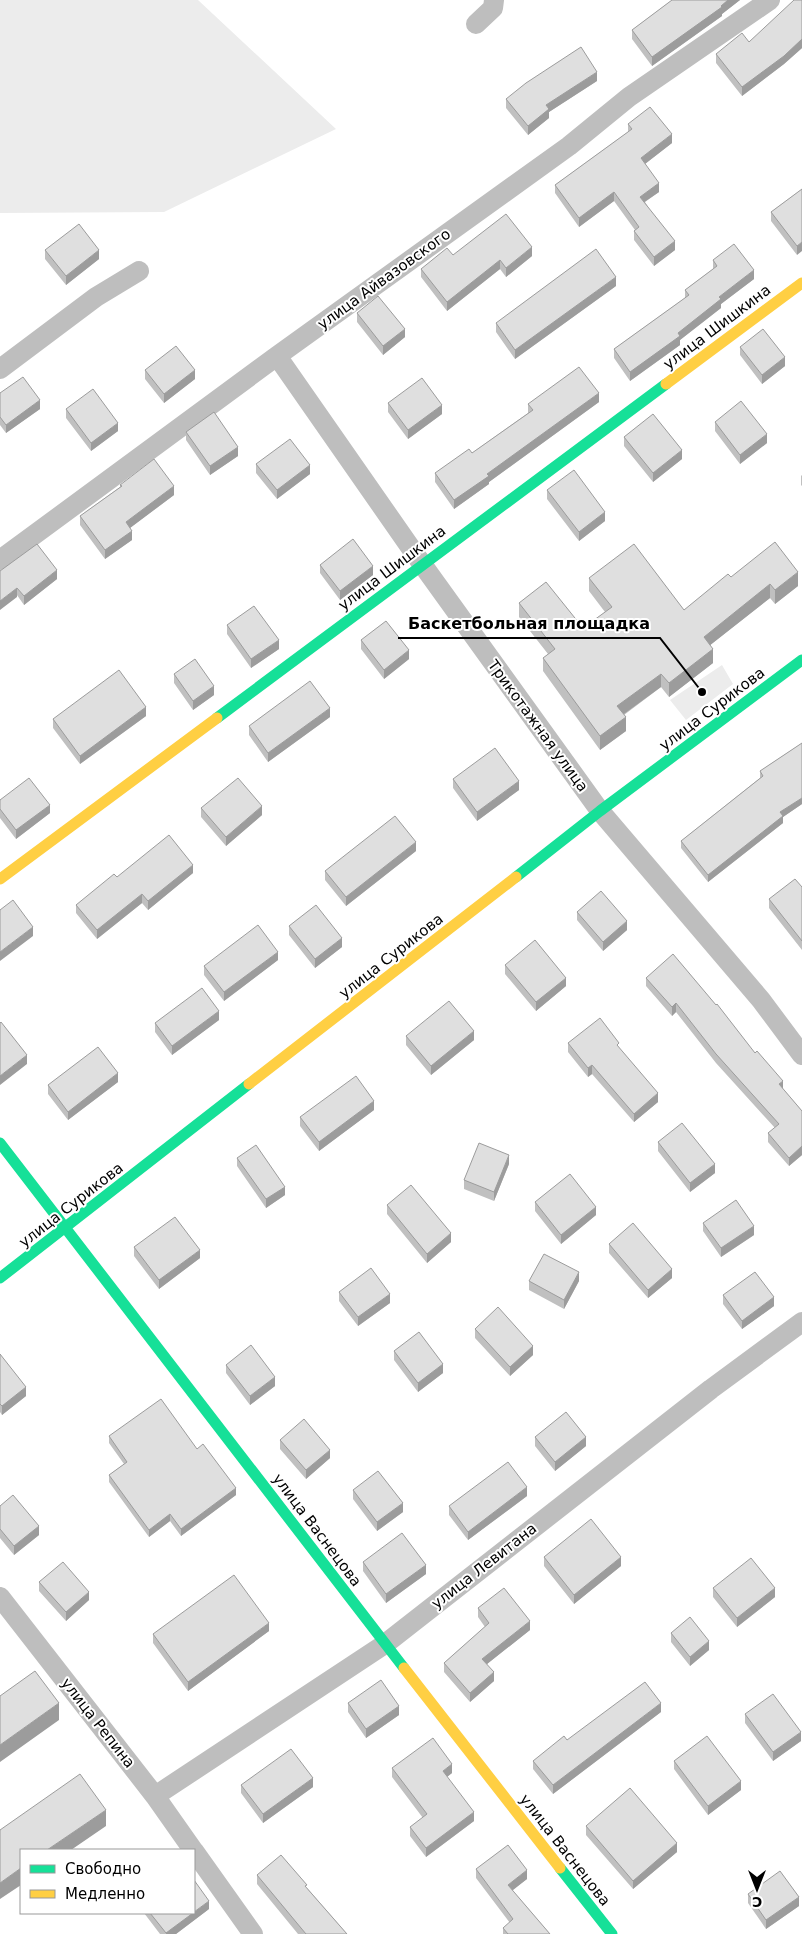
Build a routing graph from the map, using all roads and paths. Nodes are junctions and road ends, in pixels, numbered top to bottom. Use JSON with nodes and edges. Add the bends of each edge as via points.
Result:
{"nodes":[{"id":1,"x":494,"y":0,"type":"edge"},
{"id":2,"x":770,"y":0,"type":"edge"},
{"id":3,"x":476,"y":24,"type":"dead end"},
{"id":4,"x":139,"y":271,"type":"dead end"},
{"id":5,"x":802,"y":283,"type":"edge"},
{"id":6,"x":277,"y":356,"type":"junction"},
{"id":7,"x":0,"y":369,"type":"edge"},
{"id":8,"x":0,"y":560,"type":"edge"},
{"id":9,"x":422,"y":564,"type":"junction"},
{"id":10,"x":802,"y":660,"type":"edge"},
{"id":11,"x":600,"y":812,"type":"junction"},
{"id":12,"x":0,"y":879,"type":"edge"},
{"id":13,"x":802,"y":1055,"type":"edge"},
{"id":14,"x":0,"y":1143,"type":"edge"},
{"id":15,"x":66,"y":1228,"type":"junction"},
{"id":16,"x":0,"y":1278,"type":"edge"},
{"id":17,"x":802,"y":1322,"type":"edge"},
{"id":18,"x":0,"y":1597,"type":"edge"},
{"id":19,"x":385,"y":1644,"type":"junction"},
{"id":20,"x":155,"y":1796,"type":"junction"},
{"id":21,"x":193,"y":1849,"type":"edge"},
{"id":22,"x":195,"y":1851,"type":"edge"},
{"id":23,"x":253,"y":1934,"type":"edge"},
{"id":24,"x":612,"y":1934,"type":"edge"}],
"edges":[{"from":1,"to":3,"type":"street","via":[[493,8]]},
{"from":2,"to":6,"type":"street","name":"улица Айвазовского","via":[[629,97],[569,146]]},
{"from":4,"to":7,"type":"street","via":[[96,297]]},
{"from":5,"to":9,"type":"street","name":"улица Шишкина"},
{"from":6,"to":8,"type":"street","name":"улица Айвазовского"},
{"from":6,"to":9,"type":"street","name":"Трикотажная улица"},
{"from":9,"to":11,"type":"street","name":"Трикотажная улица"},
{"from":9,"to":12,"type":"street","name":"улица Шишкина"},
{"from":10,"to":11,"type":"street","name":"улица Сурикова"},
{"from":11,"to":13,"type":"street","name":"Трикотажная улица","via":[[761,1000]]},
{"from":11,"to":15,"type":"street","name":"улица Сурикова"},
{"from":14,"to":15,"type":"street","name":"улица Васнецова"},
{"from":15,"to":16,"type":"street","name":"улица Сурикова"},
{"from":15,"to":19,"type":"street","name":"улица Васнецова"},
{"from":17,"to":19,"type":"street","name":"улица Левитана","via":[[710,1389]]},
{"from":18,"to":20,"type":"street","name":"улица Репина"},
{"from":19,"to":20,"type":"street","name":"улица Левитана"},
{"from":19,"to":24,"type":"street","name":"улица Васнецова"},
{"from":20,"to":21,"type":"street","name":"улица Репина"},
{"from":22,"to":23,"type":"street","name":"улица Репина"}]}
